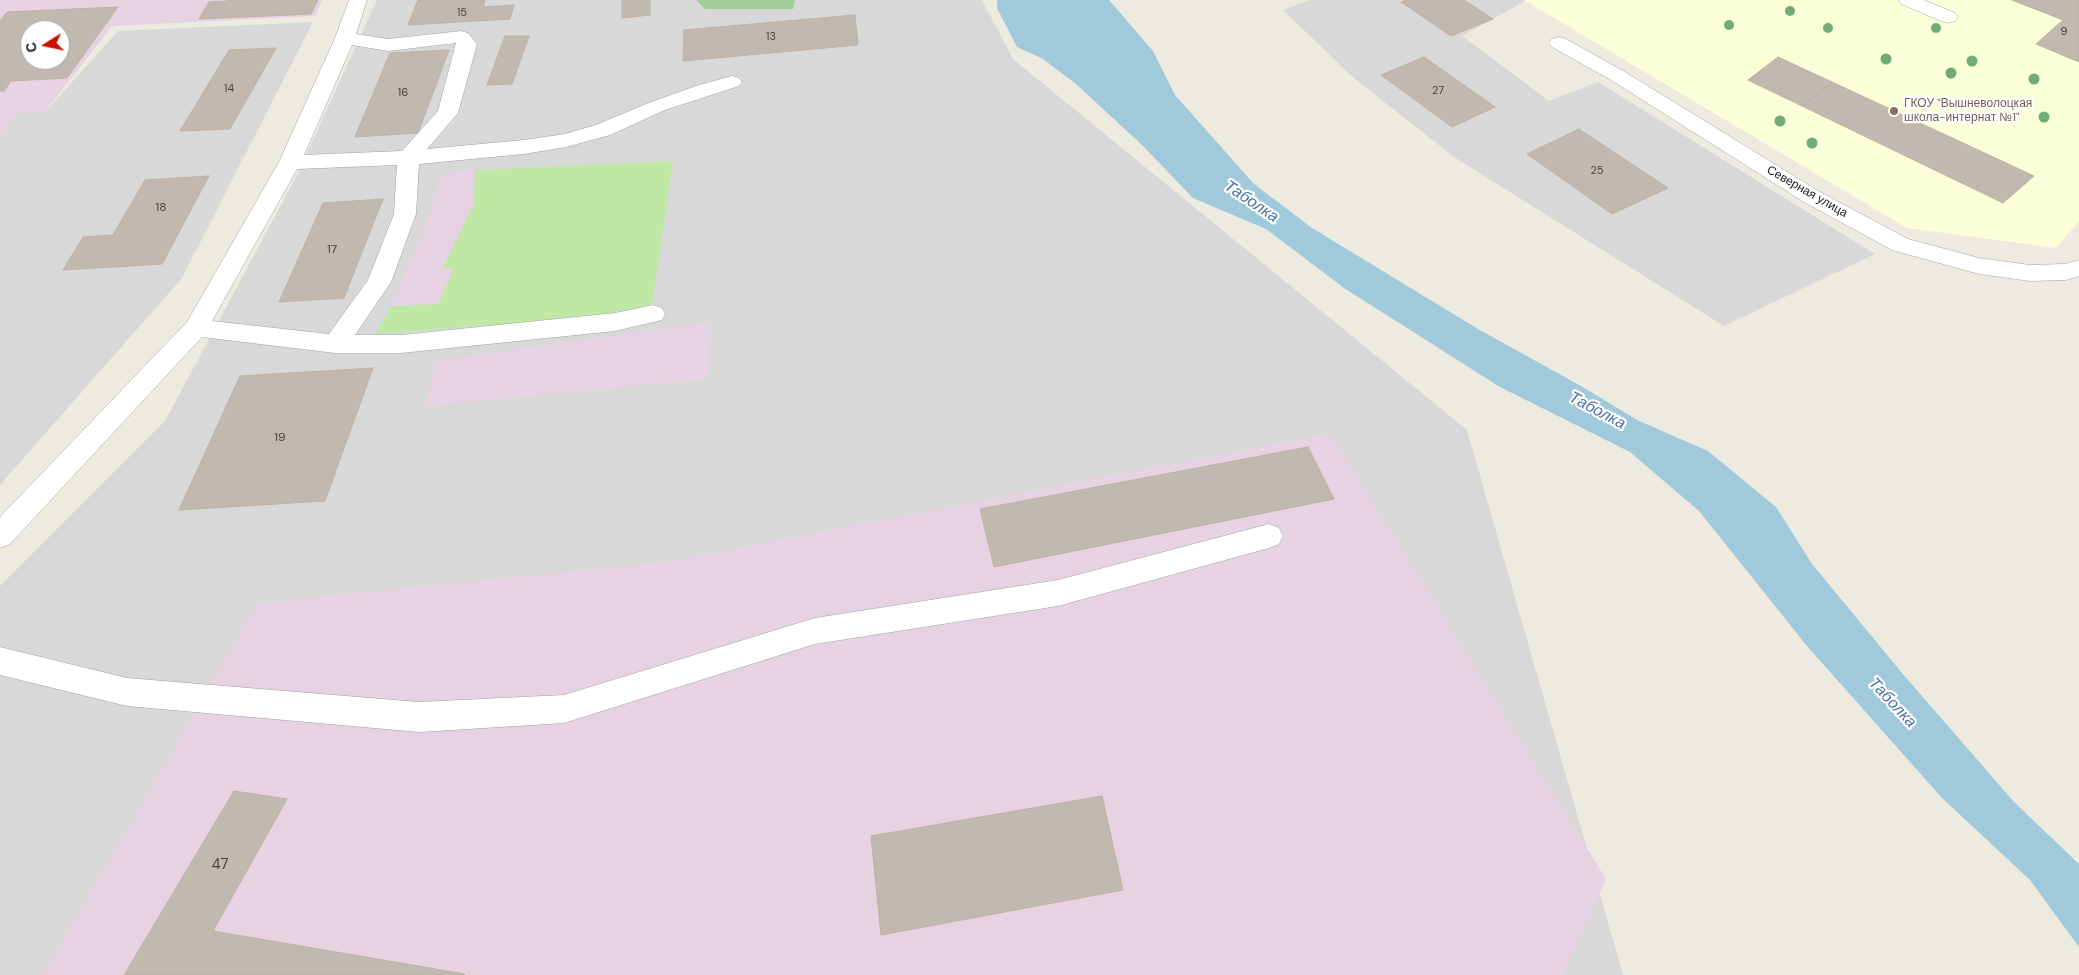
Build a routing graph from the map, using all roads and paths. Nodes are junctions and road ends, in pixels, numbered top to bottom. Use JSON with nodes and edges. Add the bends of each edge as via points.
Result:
{"nodes":[{"id":1,"x":358,"y":0,"type":"edge"},
{"id":2,"x":1908,"y":0,"type":"edge"},
{"id":3,"x":1948,"y":17,"type":"dead end"},
{"id":4,"x":345,"y":38,"type":"junction"},
{"id":5,"x":1559,"y":42,"type":"dead end"},
{"id":6,"x":732,"y":82,"type":"dead end"},
{"id":7,"x":408,"y":158,"type":"junction"},
{"id":8,"x":290,"y":162,"type":"junction"},
{"id":9,"x":2079,"y":268,"type":"edge"},
{"id":10,"x":652,"y":314,"type":"dead end"},
{"id":11,"x":196,"y":328,"type":"junction"},
{"id":12,"x":335,"y":344,"type":"junction"},
{"id":13,"x":0,"y":536,"type":"edge"},
{"id":14,"x":1269,"y":536,"type":"dead end"},
{"id":15,"x":0,"y":661,"type":"edge"}],
"edges":[{"from":1,"to":4,"type":"street"},
{"from":2,"to":3,"type":"street"},
{"from":4,"to":7,"type":"street","via":[[388,45],[460,37],[467,44],[448,113]]},
{"from":4,"to":8,"type":"street"},
{"from":5,"to":9,"type":"street","name":"Северная улица","via":[[1812,197],[1900,245],[1979,266],[2030,273],[2066,272]]},
{"from":6,"to":7,"type":"street","via":[[658,106],[603,130],[566,140]]},
{"from":7,"to":8,"type":"street"},
{"from":7,"to":12,"type":"street","via":[[405,214],[380,282]]},
{"from":8,"to":11,"type":"street"},
{"from":10,"to":12,"type":"street","via":[[615,322],[411,343]]},
{"from":11,"to":12,"type":"street"},
{"from":11,"to":13,"type":"street"},
{"from":14,"to":15,"type":"street","via":[[1058,593],[815,631],[564,709],[419,717],[127,692]]}]}
